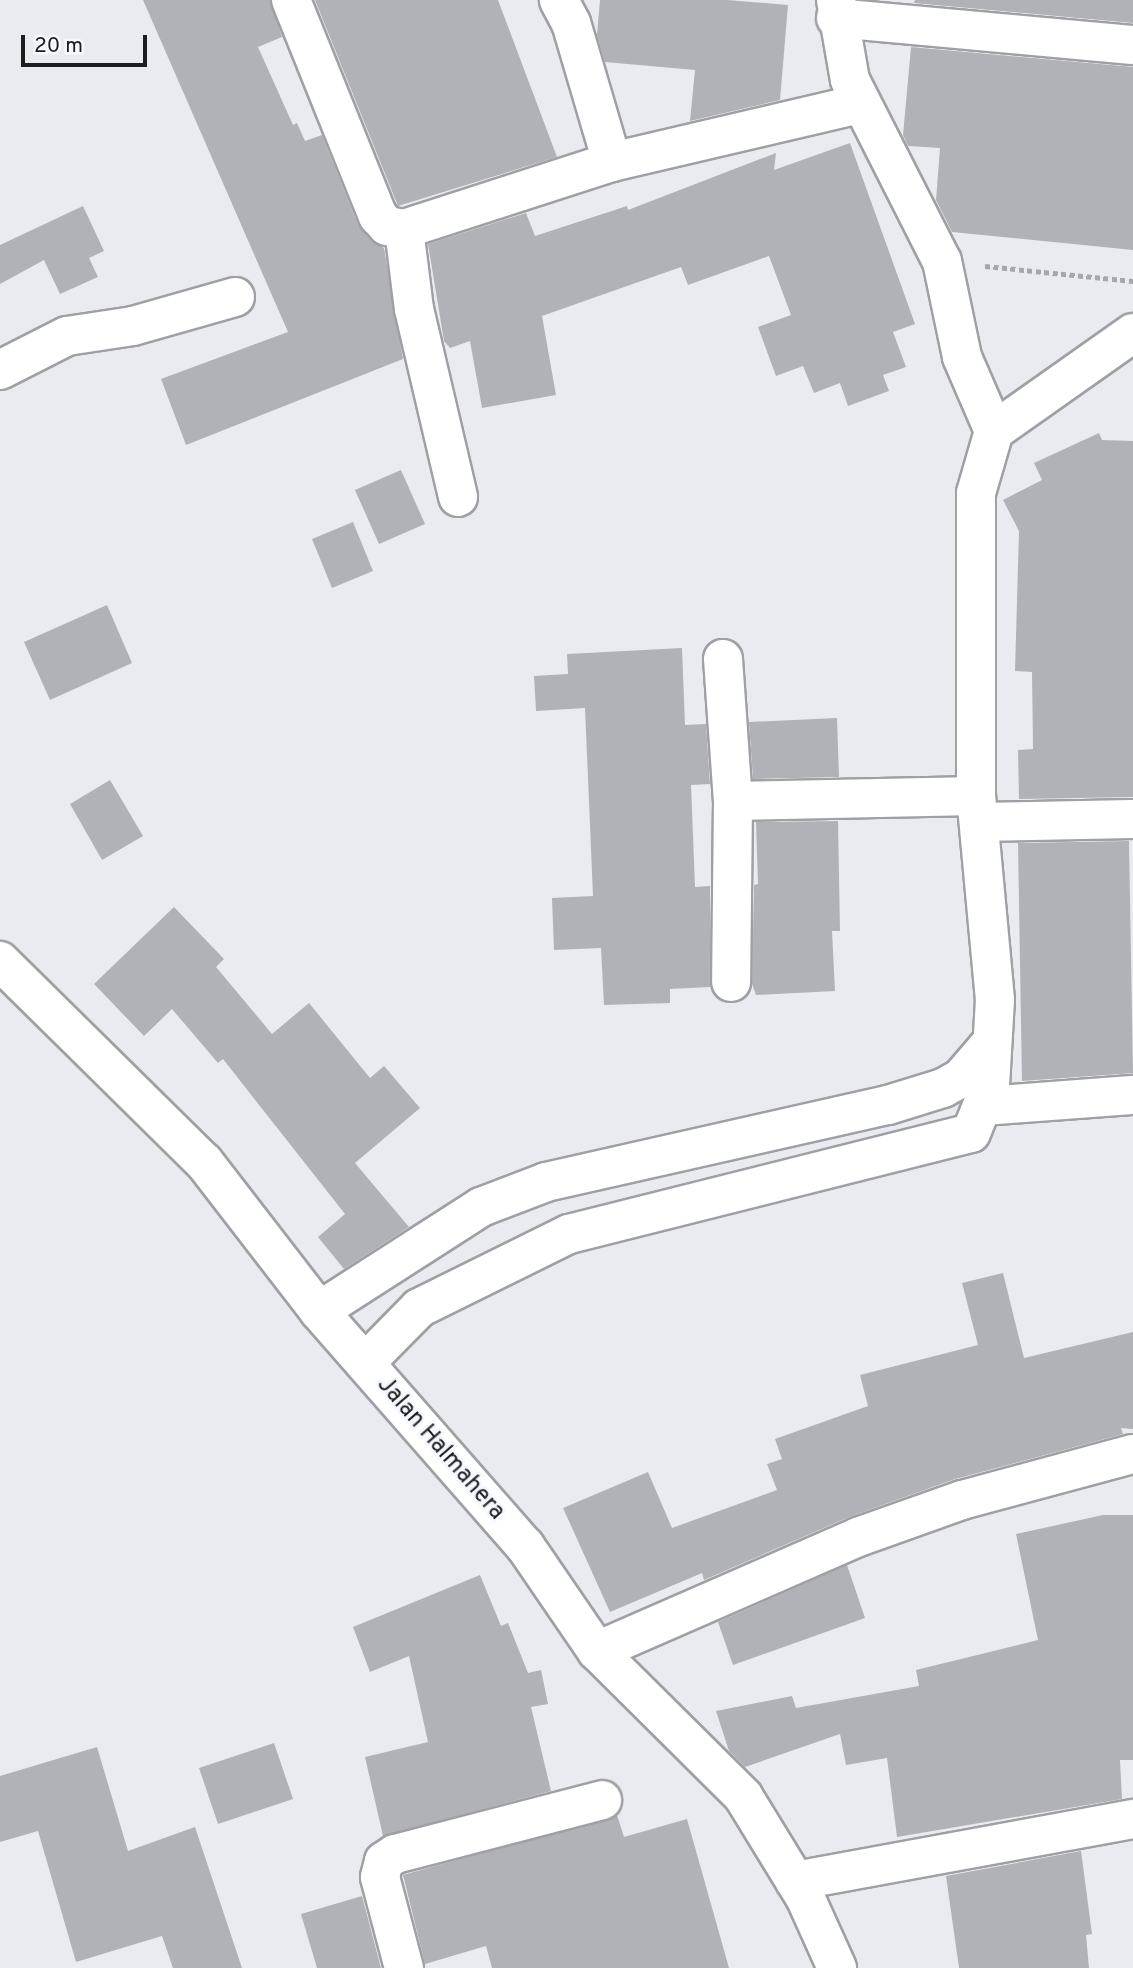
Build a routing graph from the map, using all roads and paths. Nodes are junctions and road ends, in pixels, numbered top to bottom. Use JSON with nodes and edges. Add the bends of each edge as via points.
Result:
{"nodes":[{"id":1,"x":291,"y":0,"type":"edge"},
{"id":2,"x":568,"y":8,"type":"edge"},
{"id":3,"x":836,"y":9,"type":"edge"},
{"id":4,"x":1133,"y":45,"type":"edge"},
{"id":5,"x":860,"y":104,"type":"junction"},
{"id":6,"x":612,"y":162,"type":"junction"},
{"id":7,"x":404,"y":229,"type":"junction"},
{"id":8,"x":942,"y":261,"type":"junction"},
{"id":9,"x":1133,"y":281,"type":"edge"},
{"id":10,"x":235,"y":297,"type":"dead end"},
{"id":11,"x":1133,"y":333,"type":"edge"},
{"id":12,"x":0,"y":370,"type":"edge"},
{"id":13,"x":994,"y":431,"type":"junction"},
{"id":14,"x":458,"y":497,"type":"dead end"},
{"id":15,"x":723,"y":659,"type":"dead end"},
{"id":16,"x":733,"y":801,"type":"junction"},
{"id":17,"x":978,"y":809,"type":"junction"},
{"id":18,"x":1133,"y":819,"type":"edge"},
{"id":19,"x":0,"y":961,"type":"edge"},
{"id":20,"x":731,"y":982,"type":"dead end"},
{"id":21,"x":991,"y":1043,"type":"junction"},
{"id":22,"x":1133,"y":1096,"type":"edge"},
{"id":23,"x":985,"y":1106,"type":"junction"},
{"id":24,"x":319,"y":1311,"type":"junction"},
{"id":25,"x":365,"y":1363,"type":"junction"},
{"id":26,"x":1133,"y":1454,"type":"edge"},
{"id":27,"x":597,"y":1651,"type":"junction"},
{"id":28,"x":602,"y":1800,"type":"dead end"},
{"id":29,"x":1133,"y":1819,"type":"edge"},
{"id":30,"x":795,"y":1881,"type":"junction"},
{"id":31,"x":404,"y":1968,"type":"edge"},
{"id":32,"x":837,"y":1968,"type":"edge"}],
"edges":[{"from":1,"to":7,"type":"street","via":[[379,216],[387,226]]},
{"from":2,"to":6,"type":"street"},
{"from":3,"to":4,"type":"street"},
{"from":3,"to":5,"type":"street","via":[[850,80]]},
{"from":5,"to":6,"type":"street"},
{"from":5,"to":8,"type":"street"},
{"from":6,"to":7,"type":"street"},
{"from":7,"to":14,"type":"street","via":[[414,309]]},
{"from":8,"to":9,"type":"path"},
{"from":8,"to":13,"type":"street","via":[[962,357]]},
{"from":10,"to":12,"type":"street","via":[[133,326],[67,336]]},
{"from":11,"to":13,"type":"street"},
{"from":13,"to":17,"type":"street","via":[[976,493]]},
{"from":15,"to":16,"type":"street"},
{"from":16,"to":17,"type":"street"},
{"from":16,"to":20,"type":"street"},
{"from":17,"to":18,"type":"street"},
{"from":17,"to":21,"type":"street","via":[[995,1000]]},
{"from":19,"to":24,"type":"street","name":"Jalan Halmahera","via":[[204,1162]]},
{"from":21,"to":23,"type":"street"},
{"from":21,"to":24,"type":"street","via":[[961,1078],[943,1088],[888,1105],[546,1182],[481,1207]]},
{"from":22,"to":23,"type":"street"},
{"from":23,"to":25,"type":"street","via":[[971,1133],[955,1141],[569,1234],[419,1308]]},
{"from":24,"to":25,"type":"street","name":"Jalan Halmahera"},
{"from":25,"to":27,"type":"street","name":"Jalan Halmahera","via":[[525,1546]]},
{"from":26,"to":27,"type":"street","via":[[962,1500],[858,1537]]},
{"from":27,"to":30,"type":"street","name":"Jalan Halmahera","via":[[743,1796]]},
{"from":28,"to":31,"type":"street","via":[[395,1854],[384,1861],[380,1877]]},
{"from":29,"to":30,"type":"street"},
{"from":30,"to":32,"type":"street","name":"Jalan Halmahera"}]}
